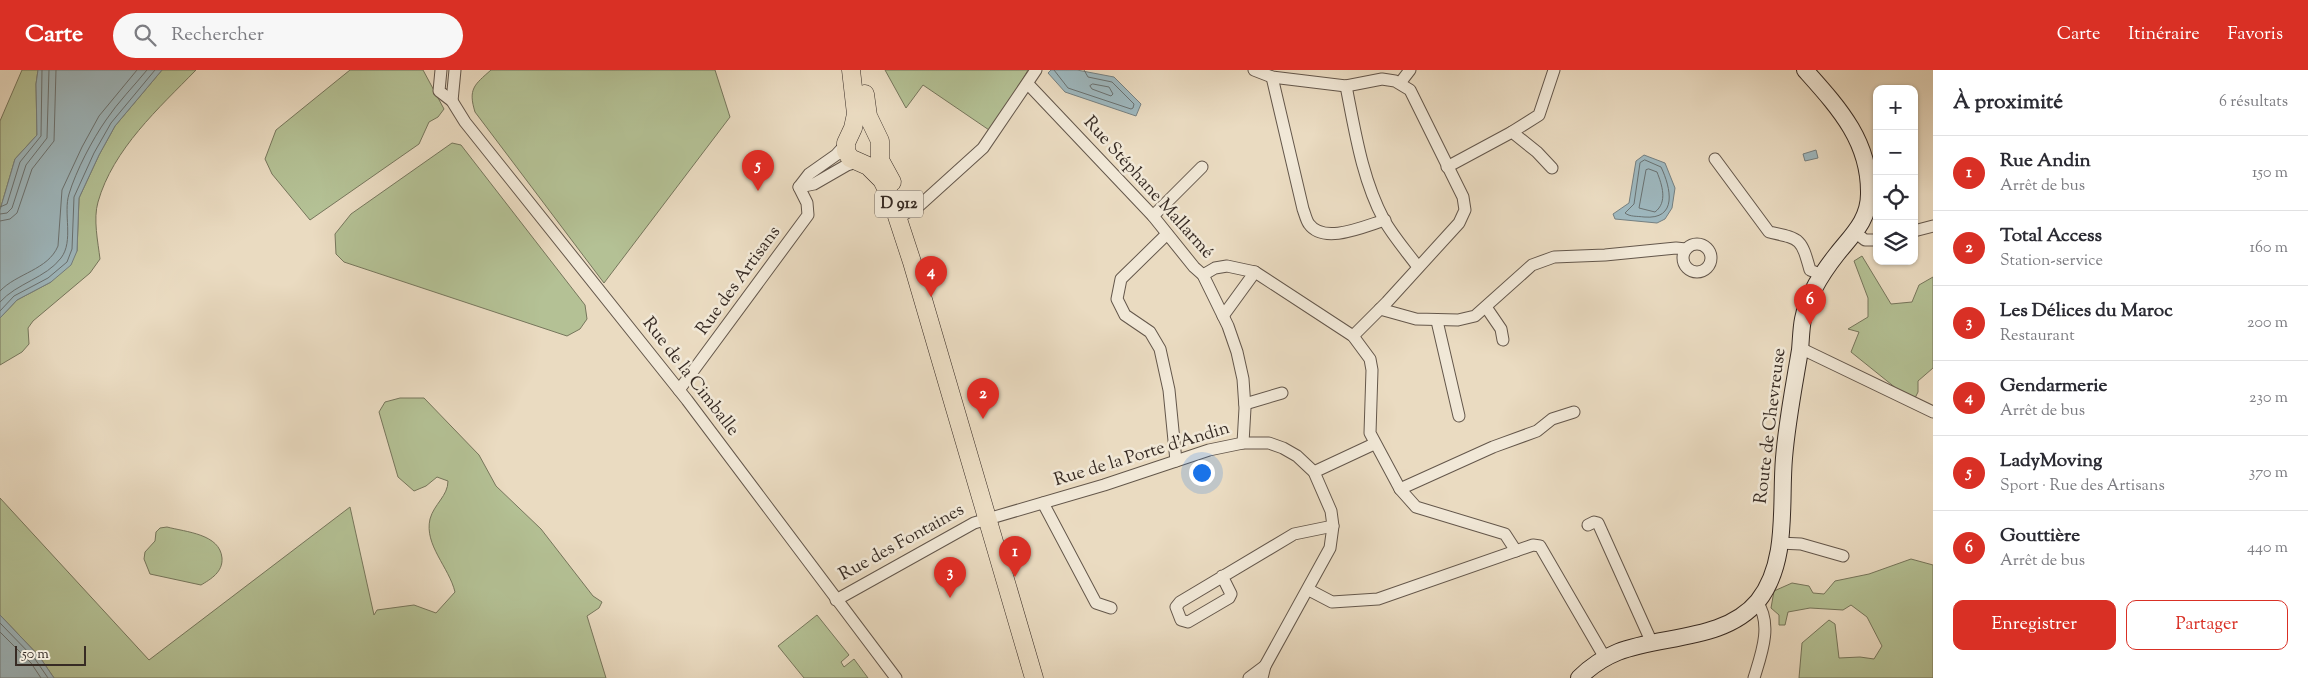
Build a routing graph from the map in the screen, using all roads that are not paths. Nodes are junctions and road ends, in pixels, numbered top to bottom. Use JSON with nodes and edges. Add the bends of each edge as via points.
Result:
{"nodes":[{"id":1,"x":441,"y":70,"type":"edge"},
{"id":2,"x":455,"y":70,"type":"edge"},
{"id":3,"x":851,"y":70,"type":"edge"},
{"id":4,"x":857,"y":70,"type":"edge"},
{"id":5,"x":1036,"y":70,"type":"edge"},
{"id":6,"x":1254,"y":70,"type":"edge"},
{"id":7,"x":1410,"y":70,"type":"edge"},
{"id":8,"x":1554,"y":70,"type":"edge"},
{"id":9,"x":1805,"y":70,"type":"edge"},
{"id":10,"x":1272,"y":76,"type":"junction"},
{"id":11,"x":1400,"y":83,"type":"junction"},
{"id":12,"x":1028,"y":84,"type":"junction"},
{"id":13,"x":1346,"y":86,"type":"junction"},
{"id":14,"x":452,"y":101,"type":"junction"},
{"id":15,"x":1512,"y":132,"type":"junction"},
{"id":16,"x":848,"y":138,"type":"junction"},
{"id":17,"x":879,"y":142,"type":"junction"},
{"id":18,"x":1715,"y":159,"type":"dead end"},
{"id":19,"x":860,"y":162,"type":"junction"},
{"id":20,"x":1202,"y":167,"type":"dead end"},
{"id":21,"x":1447,"y":167,"type":"junction"},
{"id":22,"x":1552,"y":168,"type":"dead end"},
{"id":23,"x":800,"y":187,"type":"junction"},
{"id":24,"x":903,"y":215,"type":"junction"},
{"id":25,"x":1153,"y":216,"type":"junction"},
{"id":26,"x":1385,"y":220,"type":"junction"},
{"id":27,"x":1933,"y":226,"type":"edge"},
{"id":28,"x":1918,"y":230,"type":"edge"},
{"id":29,"x":1856,"y":232,"type":"junction"},
{"id":30,"x":1167,"y":234,"type":"junction"},
{"id":31,"x":1873,"y":240,"type":"edge"},
{"id":32,"x":1686,"y":249,"type":"dead end"},
{"id":33,"x":912,"y":262,"type":"junction"},
{"id":34,"x":1418,"y":267,"type":"junction"},
{"id":35,"x":1256,"y":272,"type":"junction"},
{"id":36,"x":1202,"y":275,"type":"junction"},
{"id":37,"x":1822,"y":275,"type":"junction"},
{"id":38,"x":1486,"y":307,"type":"junction"},
{"id":39,"x":1380,"y":309,"type":"junction"},
{"id":40,"x":1223,"y":316,"type":"junction"},
{"id":41,"x":1437,"y":321,"type":"junction"},
{"id":42,"x":1353,"y":336,"type":"junction"},
{"id":43,"x":1503,"y":340,"type":"dead end"},
{"id":44,"x":1800,"y":348,"type":"junction"},
{"id":45,"x":679,"y":390,"type":"junction"},
{"id":46,"x":1282,"y":393,"type":"dead end"},
{"id":47,"x":1245,"y":404,"type":"junction"},
{"id":48,"x":1574,"y":412,"type":"dead end"},
{"id":49,"x":1933,"y":412,"type":"edge"},
{"id":50,"x":1459,"y":416,"type":"dead end"},
{"id":51,"x":1243,"y":443,"type":"junction"},
{"id":52,"x":1374,"y":444,"type":"junction"},
{"id":53,"x":1176,"y":461,"type":"junction"},
{"id":54,"x":1314,"y":472,"type":"junction"},
{"id":55,"x":1400,"y":489,"type":"junction"},
{"id":56,"x":1043,"y":503,"type":"junction"},
{"id":57,"x":986,"y":519,"type":"junction"},
{"id":58,"x":1588,"y":524,"type":"dead end"},
{"id":59,"x":1333,"y":526,"type":"junction"},
{"id":60,"x":1779,"y":544,"type":"junction"},
{"id":61,"x":1516,"y":551,"type":"junction"},
{"id":62,"x":1843,"y":556,"type":"dead end"},
{"id":63,"x":1222,"y":576,"type":"junction"},
{"id":64,"x":1309,"y":590,"type":"junction"},
{"id":65,"x":836,"y":600,"type":"junction"},
{"id":66,"x":1754,"y":605,"type":"junction"},
{"id":67,"x":1111,"y":608,"type":"dead end"},
{"id":68,"x":1652,"y":643,"type":"junction"},
{"id":69,"x":1605,"y":658,"type":"junction"},
{"id":70,"x":1264,"y":672,"type":"edge"},
{"id":71,"x":896,"y":678,"type":"edge"},
{"id":72,"x":1034,"y":678,"type":"edge"},
{"id":73,"x":1249,"y":678,"type":"edge"},
{"id":74,"x":1579,"y":678,"type":"edge"},
{"id":75,"x":1754,"y":678,"type":"edge"}],
"edges":[{"from":1,"to":14,"type":"street","name":"Rue de la Cimballe","via":[[439,91]]},
{"from":2,"to":14,"type":"street"},
{"from":3,"to":16,"type":"main road","via":[[856,108]]},
{"from":4,"to":17,"type":"main road","number":"D 912","via":[[868,116]]},
{"from":5,"to":12,"type":"street"},
{"from":6,"to":10,"type":"street"},
{"from":7,"to":11,"type":"street"},
{"from":8,"to":15,"type":"street","via":[[1539,115]]},
{"from":9,"to":29,"type":"street","name":"Route de Chevreuse","via":[[1842,112],[1859,139],[1867,164],[1868,207]]},
{"from":10,"to":13,"type":"street"},
{"from":10,"to":26,"type":"street","via":[[1303,209],[1310,225],[1335,235]]},
{"from":11,"to":13,"type":"street","via":[[1382,79]]},
{"from":11,"to":21,"type":"street","via":[[1410,90]]},
{"from":12,"to":24,"type":"street","via":[[983,148],[920,205]]},
{"from":12,"to":25,"type":"street","name":"Rue Stéphane Mallarmé"},
{"from":13,"to":26,"type":"street","via":[[1368,184]]},
{"from":14,"to":45,"type":"street","name":"Rue de la Cimballe","via":[[465,122]]},
{"from":15,"to":21,"type":"street"},
{"from":15,"to":22,"type":"street"},
{"from":16,"to":17,"type":"main road","via":[[858,129],[866,129]]},
{"from":16,"to":19,"type":"main road","via":[[849,156]]},
{"from":16,"to":23,"type":"street","via":[[836,155],[809,174]]},
{"from":17,"to":19,"type":"main road","via":[[873,160]]},
{"from":17,"to":24,"type":"main road","number":"D 912","via":[[880,160],[893,184]]},
{"from":18,"to":37,"type":"street","via":[[1768,232],[1794,237],[1803,245],[1810,270]]},
{"from":19,"to":23,"type":"street","via":[[847,164],[814,184]]},
{"from":19,"to":33,"type":"main road","number":"D 912","via":[[876,173],[886,187]]},
{"from":20,"to":25,"type":"street"},
{"from":21,"to":34,"type":"street","via":[[1463,197],[1465,210],[1459,223]]},
{"from":23,"to":45,"type":"street","name":"Rue des Artisans","via":[[808,215]]},
{"from":24,"to":33,"type":"main road","number":"D 912"},
{"from":25,"to":30,"type":"street","name":"Rue Stéphane Mallarmé"},
{"from":26,"to":34,"type":"street"},
{"from":27,"to":28,"type":"street"},
{"from":29,"to":31,"type":"street","via":[[1865,240]]},
{"from":29,"to":37,"type":"street","name":"Route de Chevreuse"},
{"from":30,"to":36,"type":"street","name":"Rue Stéphane Mallarmé"},
{"from":30,"to":53,"type":"street","via":[[1120,279],[1117,300],[1125,315],[1150,332],[1160,349],[1169,390]]},
{"from":32,"to":38,"type":"street","via":[[1554,257],[1532,265]]},
{"from":33,"to":57,"type":"main road","number":"D 912"},
{"from":34,"to":39,"type":"street"},
{"from":35,"to":36,"type":"street","via":[[1227,266]]},
{"from":35,"to":40,"type":"street"},
{"from":35,"to":42,"type":"street"},
{"from":36,"to":40,"type":"street","name":"Rue Stéphane Mallarmé"},
{"from":37,"to":44,"type":"street","name":"Route de Chevreuse","via":[[1804,315]]},
{"from":38,"to":41,"type":"street","via":[[1475,316]]},
{"from":38,"to":43,"type":"street","via":[[1501,329]]},
{"from":39,"to":41,"type":"street"},
{"from":39,"to":42,"type":"street"},
{"from":40,"to":47,"type":"street","name":"Rue Stéphane Mallarmé","via":[[1237,352]]},
{"from":41,"to":50,"type":"street"},
{"from":42,"to":52,"type":"street","via":[[1371,365],[1369,423]]},
{"from":44,"to":49,"type":"street"},
{"from":44,"to":60,"type":"street","name":"Route de Chevreuse","via":[[1784,457]]},
{"from":45,"to":65,"type":"street","name":"Rue de la Cimballe"},
{"from":46,"to":47,"type":"street"},
{"from":47,"to":51,"type":"street","name":"Rue Stéphane Mallarmé"},
{"from":48,"to":55,"type":"street","via":[[1552,419],[1537,431]]},
{"from":51,"to":53,"type":"street","name":"Rue de la Porte d'Andin"},
{"from":51,"to":54,"type":"street","name":"Rue de la Porte d'Andin","via":[[1269,443],[1283,448]]},
{"from":52,"to":54,"type":"street"},
{"from":52,"to":55,"type":"street"},
{"from":53,"to":56,"type":"street","name":"Rue de la Porte d'Andin"},
{"from":54,"to":59,"type":"street","name":"Rue de la Porte d'Andin","via":[[1326,495]]},
{"from":55,"to":61,"type":"street","via":[[1416,507],[1505,534]]},
{"from":56,"to":57,"type":"street","name":"Rue de la Porte d'Andin"},
{"from":56,"to":67,"type":"street","via":[[1096,603]]},
{"from":57,"to":65,"type":"street","name":"Rue des Fontaines","via":[[974,522]]},
{"from":57,"to":72,"type":"main road","number":"D 912"},
{"from":58,"to":68,"type":"street","via":[[1598,523]]},
{"from":59,"to":63,"type":"street","via":[[1294,534]]},
{"from":59,"to":64,"type":"street","name":"Rue de la Porte d'Andin","via":[[1330,548]]},
{"from":60,"to":62,"type":"street","via":[[1801,544]]},
{"from":60,"to":66,"type":"street","name":"Route de Chevreuse","via":[[1775,569]]},
{"from":61,"to":64,"type":"street","via":[[1378,599],[1332,602]]},
{"from":61,"to":69,"type":"street","via":[[1533,545],[1545,551]]},
{"from":63,"to":63,"type":"street","via":[[1180,602],[1176,607],[1182,620],[1188,622],[1228,598],[1231,594]]},
{"from":64,"to":70,"type":"street","name":"Rue de la Porte d'Andin"},
{"from":65,"to":71,"type":"street","name":"Rue de la Cimballe"},
{"from":66,"to":68,"type":"street","via":[[1724,624],[1678,639]]},
{"from":66,"to":75,"type":"street","via":[[1763,616],[1765,633]]},
{"from":68,"to":69,"type":"street"},
{"from":69,"to":74,"type":"street"},
{"from":70,"to":73,"type":"street"}]}
